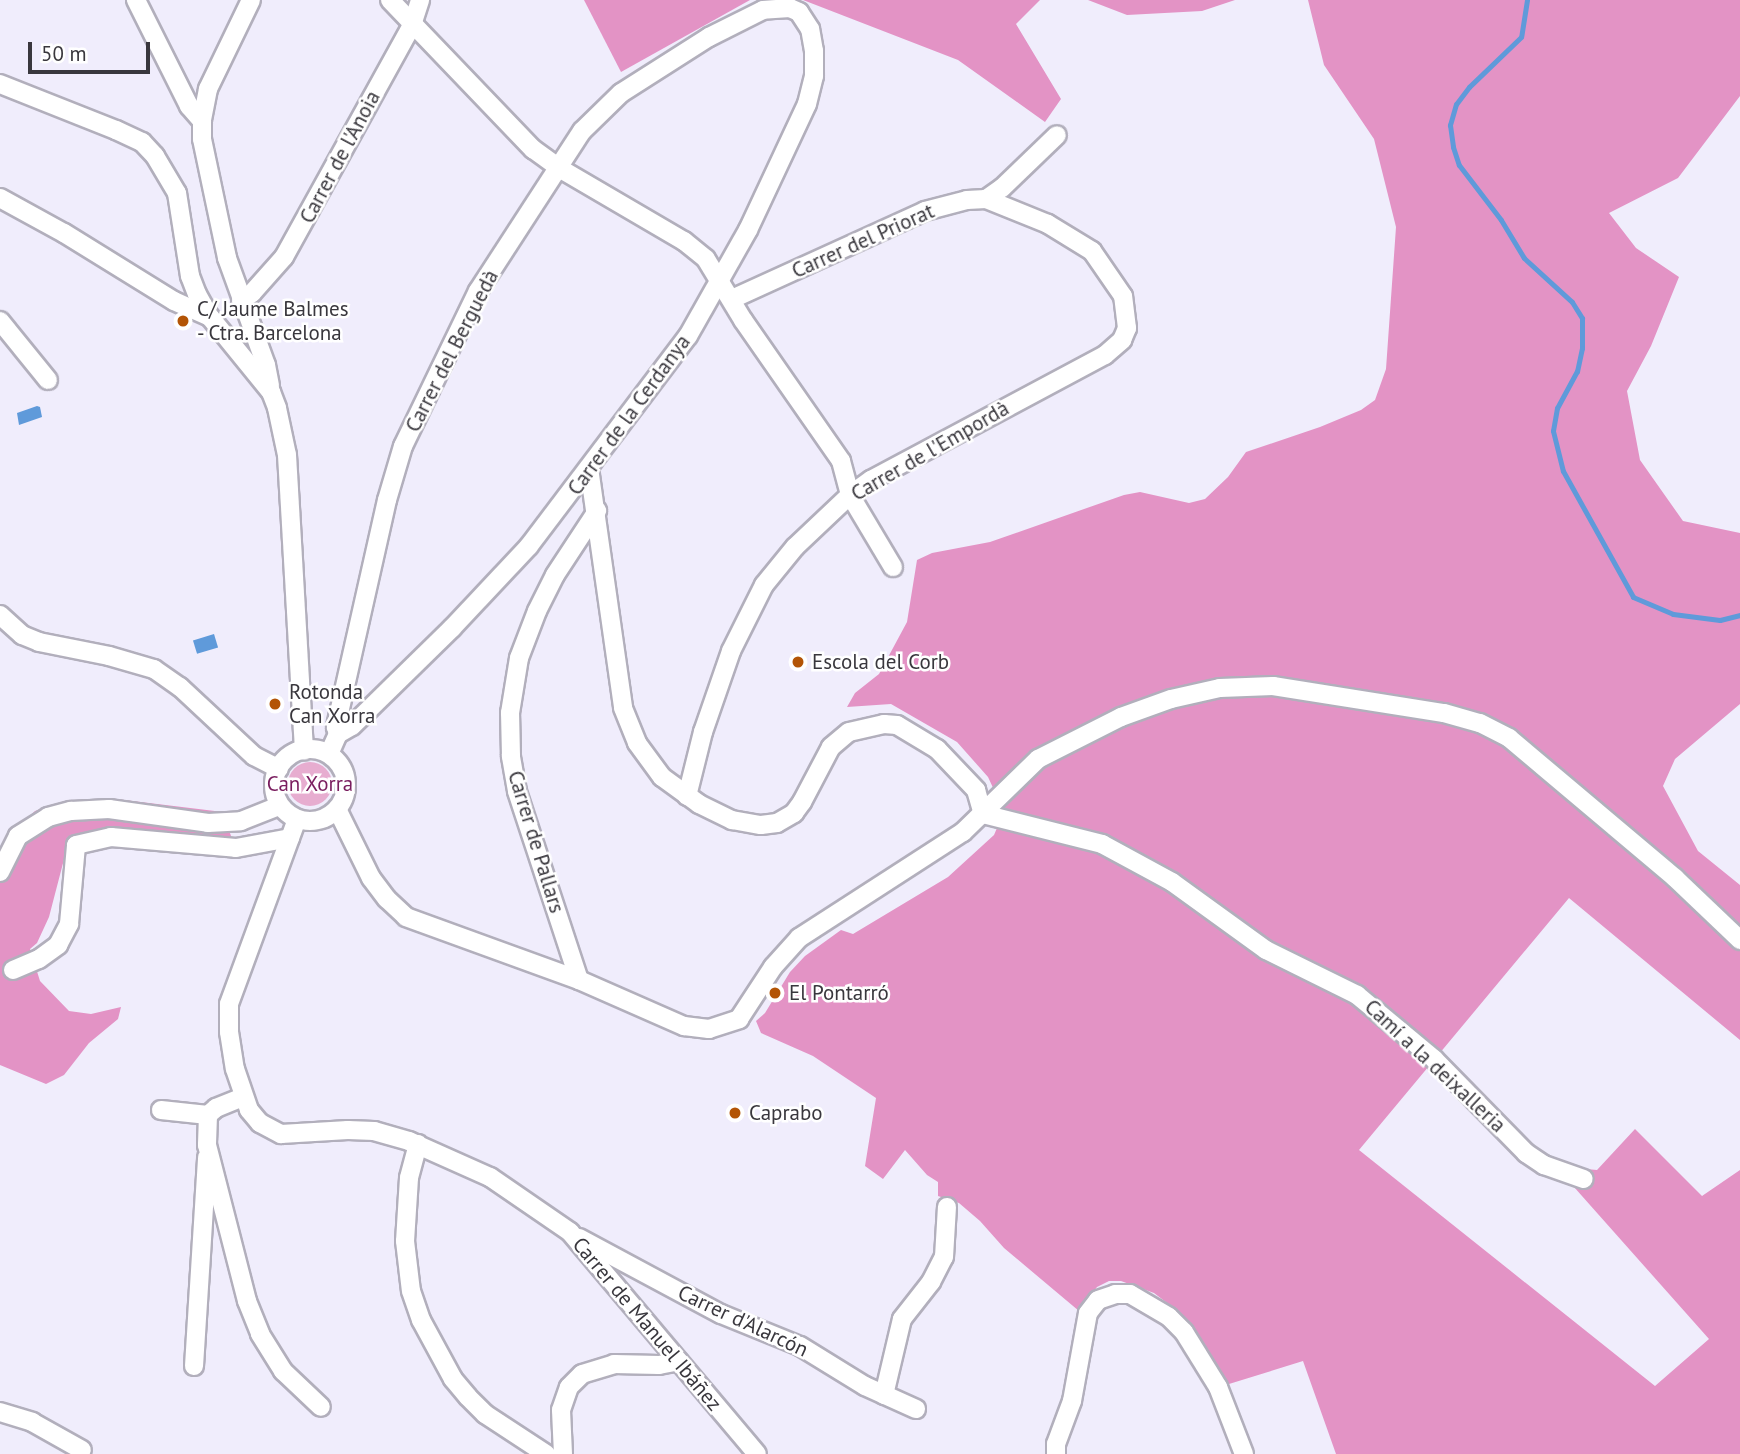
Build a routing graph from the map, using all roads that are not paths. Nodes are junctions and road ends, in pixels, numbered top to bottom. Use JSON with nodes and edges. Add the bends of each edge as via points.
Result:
{"nodes":[{"id":1,"x":136,"y":0,"type":"edge"},
{"id":2,"x":251,"y":0,"type":"edge"},
{"id":3,"x":390,"y":0,"type":"edge"},
{"id":4,"x":420,"y":0,"type":"edge"},
{"id":5,"x":799,"y":12,"type":"joint"},
{"id":6,"x":412,"y":25,"type":"junction"},
{"id":7,"x":0,"y":84,"type":"edge"},
{"id":8,"x":202,"y":121,"type":"junction"},
{"id":9,"x":1057,"y":135,"type":"dead end"},
{"id":10,"x":559,"y":168,"type":"junction"},
{"id":11,"x":0,"y":198,"type":"edge"},
{"id":12,"x":986,"y":199,"type":"junction"},
{"id":13,"x":190,"y":276,"type":"junction"},
{"id":14,"x":721,"y":281,"type":"junction"},
{"id":15,"x":163,"y":292,"type":"junction"},
{"id":16,"x":732,"y":299,"type":"junction"},
{"id":17,"x":241,"y":300,"type":"junction"},
{"id":18,"x":210,"y":317,"type":"junction"},
{"id":19,"x":0,"y":321,"type":"edge"},
{"id":20,"x":48,"y":380,"type":"dead end"},
{"id":21,"x":271,"y":392,"type":"junction"},
{"id":22,"x":589,"y":468,"type":"junction"},
{"id":23,"x":850,"y":495,"type":"junction"},
{"id":24,"x":597,"y":511,"type":"junction"},
{"id":25,"x":893,"y":567,"type":"dead end"},
{"id":26,"x":0,"y":615,"type":"edge"},
{"id":27,"x":343,"y":726,"type":"junction"},
{"id":28,"x":304,"y":751,"type":"junction"},
{"id":29,"x":329,"y":754,"type":"junction"},
{"id":30,"x":279,"y":769,"type":"junction"},
{"id":31,"x":687,"y":796,"type":"junction"},
{"id":32,"x":279,"y":806,"type":"junction"},
{"id":33,"x":337,"y":809,"type":"junction"},
{"id":34,"x":983,"y":814,"type":"junction"},
{"id":35,"x":297,"y":819,"type":"junction"},
{"id":36,"x":290,"y":838,"type":"junction"},
{"id":37,"x":0,"y":872,"type":"edge"},
{"id":38,"x":1740,"y":940,"type":"edge"},
{"id":39,"x":13,"y":970,"type":"dead end"},
{"id":40,"x":579,"y":980,"type":"junction"},
{"id":41,"x":243,"y":1097,"type":"junction"},
{"id":42,"x":161,"y":1110,"type":"dead end"},
{"id":43,"x":208,"y":1115,"type":"junction"},
{"id":44,"x":418,"y":1144,"type":"junction"},
{"id":45,"x":209,"y":1153,"type":"junction"},
{"id":46,"x":1584,"y":1179,"type":"dead end"},
{"id":47,"x":947,"y":1207,"type":"dead end"},
{"id":48,"x":570,"y":1232,"type":"junction"},
{"id":49,"x":679,"y":1361,"type":"junction"},
{"id":50,"x":194,"y":1366,"type":"dead end"},
{"id":51,"x":884,"y":1395,"type":"junction"},
{"id":52,"x":321,"y":1407,"type":"dead end"},
{"id":53,"x":916,"y":1409,"type":"dead end"},
{"id":54,"x":0,"y":1412,"type":"edge"},
{"id":55,"x":82,"y":1450,"type":"dead end"},
{"id":56,"x":546,"y":1454,"type":"edge"},
{"id":57,"x":563,"y":1454,"type":"edge"},
{"id":58,"x":757,"y":1454,"type":"edge"},
{"id":59,"x":1056,"y":1454,"type":"edge"},
{"id":60,"x":1244,"y":1454,"type":"edge"}],
"edges":[{"from":1,"to":8,"type":"street"},
{"from":2,"to":8,"type":"street","via":[[208,89]]},
{"from":3,"to":6,"type":"street"},
{"from":4,"to":6,"type":"street","name":"Carrer de l'Anoia"},
{"from":5,"to":10,"type":"street","name":"Carrer del Berguedà","via":[[763,10],[674,58],[611,103],[582,131]]},
{"from":5,"to":14,"type":"street","name":"Carrer de la Cerdanya","via":[[810,29],[814,51],[807,104]]},
{"from":6,"to":10,"type":"street","via":[[533,149]]},
{"from":6,"to":17,"type":"street","name":"Carrer de l'Anoia","via":[[284,257],[253,293]]},
{"from":7,"to":13,"type":"street","via":[[116,130],[149,149],[177,193]]},
{"from":8,"to":17,"type":"street","via":[[214,208]]},
{"from":9,"to":12,"type":"street"},
{"from":10,"to":14,"type":"street","via":[[684,241],[706,259]]},
{"from":10,"to":27,"type":"street","name":"Carrer del Berguedà","via":[[478,291],[403,446],[387,500]]},
{"from":11,"to":15,"type":"street"},
{"from":12,"to":16,"type":"street","name":"Carrer del Priorat","via":[[925,211]]},
{"from":12,"to":23,"type":"street","name":"Carrer de l'Empordà","via":[[1048,224],[1092,251],[1123,296],[1127,328],[1122,340],[1105,355]]},
{"from":13,"to":15,"type":"street","via":[[181,286]]},
{"from":13,"to":18,"type":"street"},
{"from":14,"to":16,"type":"street"},
{"from":14,"to":22,"type":"street","name":"Carrer de la Cerdanya","via":[[688,336]]},
{"from":15,"to":18,"type":"street"},
{"from":16,"to":23,"type":"street","via":[[841,461]]},
{"from":17,"to":21,"type":"street","via":[[266,365]]},
{"from":18,"to":21,"type":"street"},
{"from":19,"to":20,"type":"street"},
{"from":21,"to":28,"type":"street","via":[[287,455]]},
{"from":22,"to":24,"type":"street"},
{"from":22,"to":27,"type":"street","name":"Carrer de la Cerdanya","via":[[529,546],[452,628]]},
{"from":23,"to":25,"type":"street"},
{"from":23,"to":31,"type":"street","name":"Carrer de l'Empordà","via":[[795,547],[748,613],[711,706]]},
{"from":24,"to":31,"type":"street","via":[[623,708],[649,762]]},
{"from":24,"to":40,"type":"street","name":"Carrer de Pallars","via":[[537,611],[519,658],[510,713],[517,791]]},
{"from":26,"to":30,"type":"street","via":[[31,640],[154,669],[254,756]]},
{"from":27,"to":29,"type":"street","name":"Carrer de la Cerdanya"},
{"from":28,"to":29,"type":"street"},
{"from":28,"to":30,"type":"street"},
{"from":29,"to":33,"type":"street","via":[[343,769],[345,779]]},
{"from":30,"to":32,"type":"street","via":[[274,787]]},
{"from":31,"to":34,"type":"street","via":[[733,820],[761,825],[777,822],[794,813],[808,794],[831,747],[849,732],[884,724],[897,725],[937,749],[976,790]]},
{"from":32,"to":35,"type":"street"},
{"from":32,"to":37,"type":"street","via":[[241,821],[208,823],[109,809],[71,811],[48,817],[18,836]]},
{"from":33,"to":35,"type":"street","via":[[319,819]]},
{"from":33,"to":40,"type":"street","via":[[371,878],[406,917]]},
{"from":34,"to":38,"type":"street","via":[[1038,759],[1121,717],[1171,699],[1220,688],[1273,686],[1409,707],[1480,723],[1509,738],[1675,878]]},
{"from":34,"to":40,"type":"street","via":[[963,832],[799,939],[773,967],[747,1011],[732,1023],[709,1029],[684,1026]]},
{"from":34,"to":46,"type":"street","name":"Camí a la deixalleria","via":[[1102,844],[1172,882],[1266,950],[1357,995],[1434,1059],[1526,1153],[1544,1166]]},
{"from":35,"to":36,"type":"street"},
{"from":36,"to":39,"type":"street","via":[[236,848],[111,837],[76,845],[69,924],[58,945]]},
{"from":36,"to":41,"type":"street","via":[[229,1004],[229,1032]]},
{"from":41,"to":43,"type":"street"},
{"from":41,"to":44,"type":"street","name":"Carrer de Manuel Ibáñez","via":[[255,1118],[281,1134],[361,1129]]},
{"from":42,"to":43,"type":"street"},
{"from":43,"to":45,"type":"street"},
{"from":44,"to":48,"type":"street","name":"Carrer de Manuel Ibáñez","via":[[490,1177]]},
{"from":44,"to":56,"type":"street","via":[[409,1178],[405,1241],[411,1291],[421,1320],[468,1397]]},
{"from":45,"to":50,"type":"street","via":[[204,1162]]},
{"from":45,"to":52,"type":"street","via":[[247,1301],[260,1334],[283,1371]]},
{"from":47,"to":51,"type":"street","via":[[944,1257],[902,1320]]},
{"from":48,"to":49,"type":"street","name":"Carrer de Manuel Ibáñez"},
{"from":48,"to":51,"type":"street","name":"Carrer d'Alarcón","via":[[721,1314],[800,1346]]},
{"from":49,"to":57,"type":"street","via":[[614,1364],[582,1374],[569,1387],[561,1410]]},
{"from":49,"to":58,"type":"street","name":"Carrer de Manuel Ibáñez"},
{"from":51,"to":53,"type":"street","name":"Carrer d'Alarcón"},
{"from":54,"to":55,"type":"street","via":[[32,1422]]},
{"from":59,"to":60,"type":"street","via":[[1072,1401],[1088,1313],[1098,1300],[1130,1294],[1169,1317],[1184,1332],[1219,1387]]}]}
